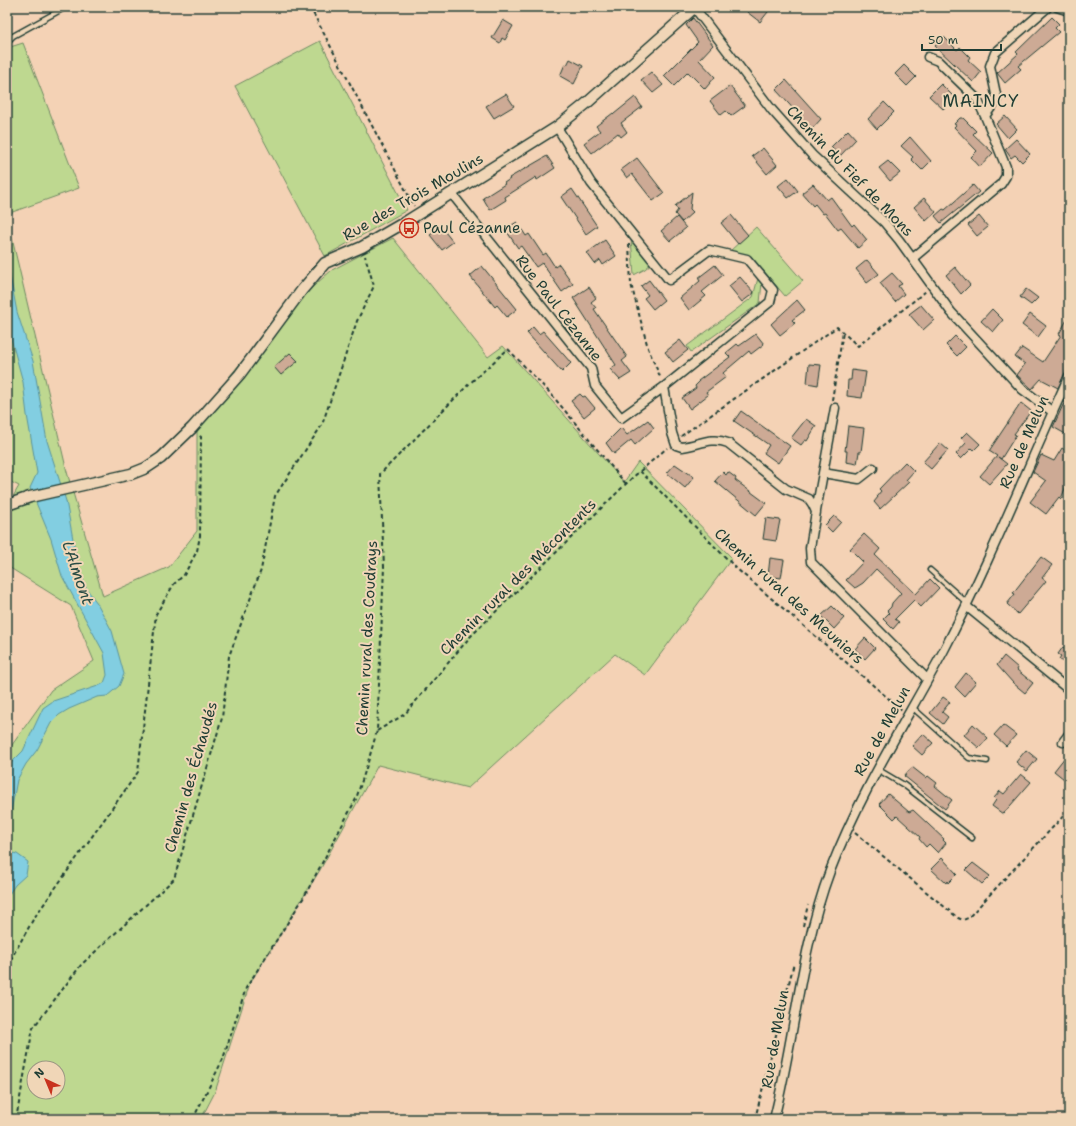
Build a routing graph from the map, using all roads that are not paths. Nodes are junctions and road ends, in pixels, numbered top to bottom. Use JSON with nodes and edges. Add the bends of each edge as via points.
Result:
{"nodes":[{"id":1,"x":66,"y":7,"type":"edge"},
{"id":2,"x":695,"y":7,"type":"edge"},
{"id":3,"x":1048,"y":7,"type":"edge"},
{"id":4,"x":1057,"y":7,"type":"edge"},
{"id":5,"x":1069,"y":11,"type":"edge"},
{"id":6,"x":7,"y":42,"type":"edge"},
{"id":7,"x":928,"y":57,"type":"dead end"},
{"id":8,"x":985,"y":116,"type":"junction"},
{"id":9,"x":556,"y":127,"type":"junction"},
{"id":10,"x":452,"y":194,"type":"junction"},
{"id":11,"x":913,"y":258,"type":"junction"},
{"id":12,"x":1069,"y":376,"type":"edge"},
{"id":13,"x":664,"y":387,"type":"junction"},
{"id":14,"x":835,"y":408,"type":"road end"},
{"id":15,"x":1053,"y":412,"type":"junction"},
{"id":16,"x":873,"y":468,"type":"dead end"},
{"id":17,"x":823,"y":473,"type":"junction"},
{"id":18,"x":7,"y":506,"type":"edge"},
{"id":19,"x":816,"y":512,"type":"junction"},
{"id":20,"x":930,"y":570,"type":"dead end"},
{"id":21,"x":966,"y":605,"type":"junction"},
{"id":22,"x":927,"y":679,"type":"junction"},
{"id":23,"x":1069,"y":690,"type":"edge"},
{"id":24,"x":910,"y":711,"type":"junction"},
{"id":25,"x":1069,"y":734,"type":"edge"},
{"id":26,"x":1063,"y":742,"type":"dead end"},
{"id":27,"x":987,"y":761,"type":"dead end"},
{"id":28,"x":876,"y":769,"type":"junction"},
{"id":29,"x":972,"y":838,"type":"dead end"},
{"id":30,"x":774,"y":1119,"type":"edge"}],
"edges":[{"from":1,"to":6,"type":"lane","via":[[13,36]]},
{"from":2,"to":9,"type":"street","name":"Rue des Trois Moulins","via":[[587,103]]},
{"from":2,"to":11,"type":"street","name":"Chemin du Fief de Mons","via":[[772,110],[812,155],[884,222]]},
{"from":3,"to":8,"type":"street","via":[[995,53],[990,66],[998,99]]},
{"from":4,"to":5,"type":"street"},
{"from":7,"to":8,"type":"street","name":"Chemin du Fief de Mons","via":[[938,61],[977,99]]},
{"from":8,"to":11,"type":"street","name":"Chemin du Fief de Mons","via":[[1006,167],[1006,176],[1001,184]]},
{"from":9,"to":10,"type":"street","name":"Rue des Trois Moulins"},
{"from":9,"to":13,"type":"street","via":[[591,183],[669,280],[709,250],[747,260],[773,290],[770,302]]},
{"from":10,"to":13,"type":"street","name":"Rue Paul Cézanne","via":[[591,368],[595,386],[621,418]]},
{"from":10,"to":18,"type":"street","name":"Rue des Trois Moulins","via":[[362,247],[325,262],[240,374],[192,428],[161,458],[132,474],[30,497]]},
{"from":11,"to":15,"type":"street","name":"Chemin du Fief de Mons","via":[[951,312],[1022,389]]},
{"from":12,"to":15,"type":"street","name":"Rue de Melun"},
{"from":13,"to":19,"type":"street","via":[[676,445],[682,447],[709,439],[728,443],[786,489],[809,499]]},
{"from":14,"to":17,"type":"street"},
{"from":15,"to":21,"type":"street","name":"Rue de Melun"},
{"from":16,"to":17,"type":"street","via":[[859,479]]},
{"from":17,"to":19,"type":"street"},
{"from":19,"to":22,"type":"street","via":[[810,548],[811,562]]},
{"from":20,"to":21,"type":"lane"},
{"from":21,"to":22,"type":"street","name":"Rue de Melun"},
{"from":21,"to":23,"type":"street"},
{"from":22,"to":24,"type":"street","name":"Rue de Melun"},
{"from":24,"to":27,"type":"lane","via":[[969,758]]},
{"from":24,"to":28,"type":"street","name":"Rue de Melun"},
{"from":25,"to":26,"type":"street"},
{"from":28,"to":29,"type":"lane","via":[[904,785]]},
{"from":28,"to":30,"type":"street","name":"Rue de Melun","via":[[830,872],[814,921],[802,966]]}]}
